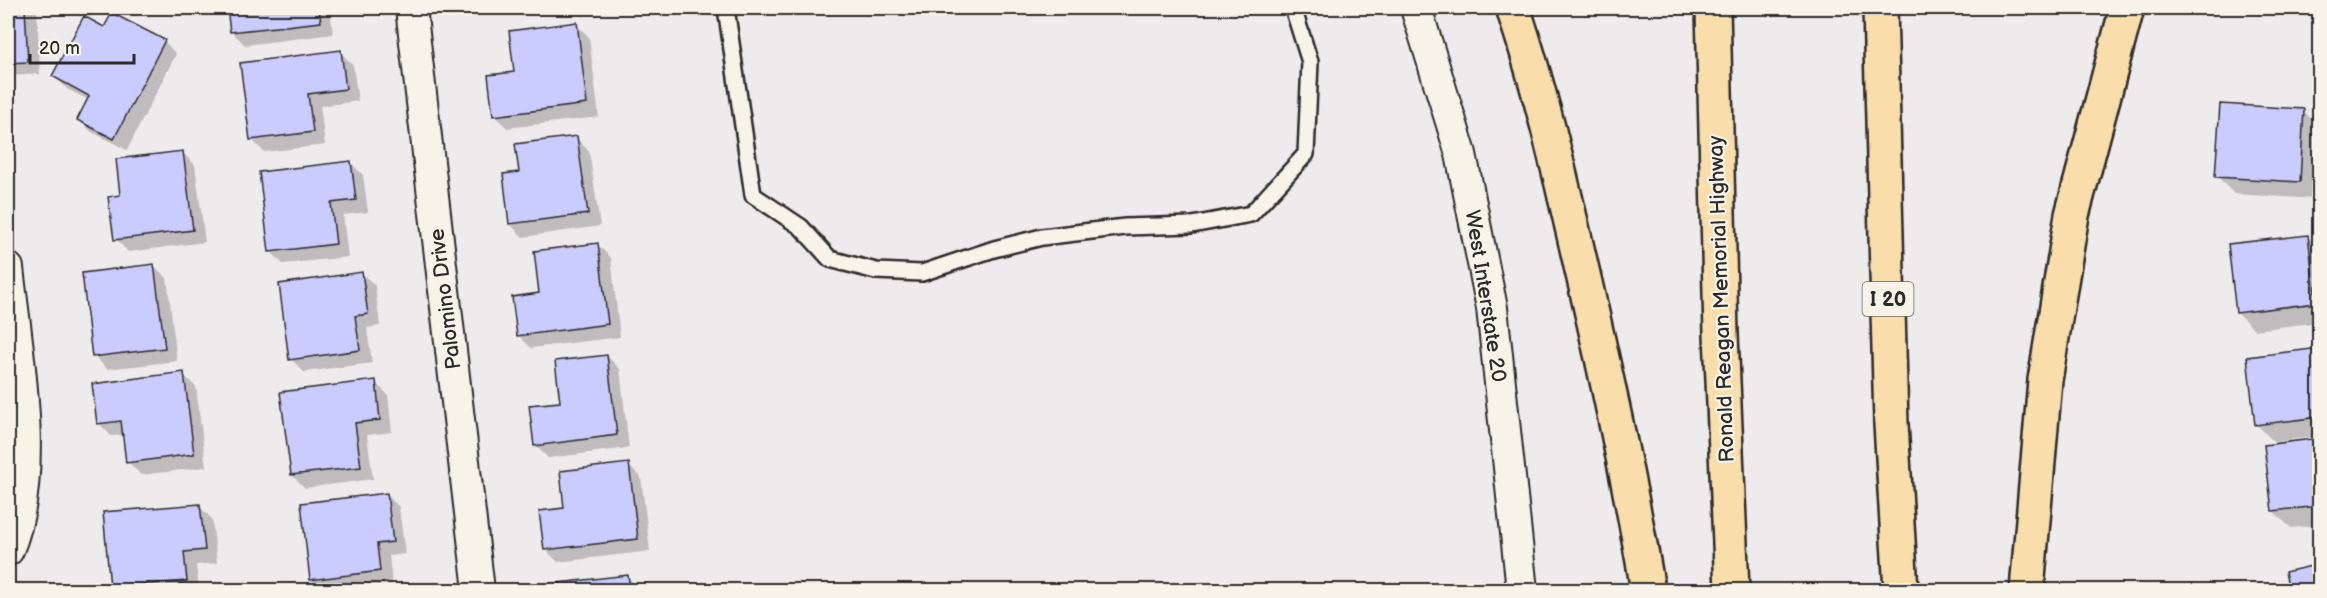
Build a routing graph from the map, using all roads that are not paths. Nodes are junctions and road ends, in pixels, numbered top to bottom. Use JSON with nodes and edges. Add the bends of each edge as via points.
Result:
{"nodes":[{"id":1,"x":411,"y":8,"type":"edge"},
{"id":2,"x":726,"y":8,"type":"edge"},
{"id":3,"x":1293,"y":8,"type":"edge"},
{"id":4,"x":1416,"y":8,"type":"edge"},
{"id":5,"x":1513,"y":8,"type":"edge"},
{"id":6,"x":1713,"y":8,"type":"edge"},
{"id":7,"x":1880,"y":8,"type":"edge"},
{"id":8,"x":2127,"y":8,"type":"edge"},
{"id":9,"x":8,"y":268,"type":"edge"},
{"id":10,"x":8,"y":550,"type":"edge"},
{"id":11,"x":1517,"y":589,"type":"edge"},
{"id":12,"x":479,"y":591,"type":"edge"},
{"id":13,"x":1648,"y":591,"type":"edge"},
{"id":14,"x":1732,"y":591,"type":"edge"},
{"id":15,"x":1901,"y":591,"type":"edge"},
{"id":16,"x":2027,"y":591,"type":"edge"}],
"edges":[{"from":1,"to":12,"type":"street","name":"Palomino Drive"},
{"from":2,"to":3,"type":"lane","via":[[753,195],[801,227],[830,259],[876,271],[922,273],[1042,237],[1125,227],[1192,225],[1251,214],[1306,154],[1310,62]]},
{"from":4,"to":11,"type":"street","name":"West Interstate 20","via":[[1461,154],[1492,308]]},
{"from":5,"to":13,"type":"highway","via":[[1589,300],[1632,496]]},
{"from":6,"to":14,"type":"highway","name":"Ronald Reagan Memorial Highway"},
{"from":7,"to":15,"type":"highway","number":"I 20","via":[[1891,424]]},
{"from":8,"to":16,"type":"highway","via":[[2072,215],[2045,380]]},
{"from":9,"to":10,"type":"street","via":[[23,405],[23,486]]}]}
